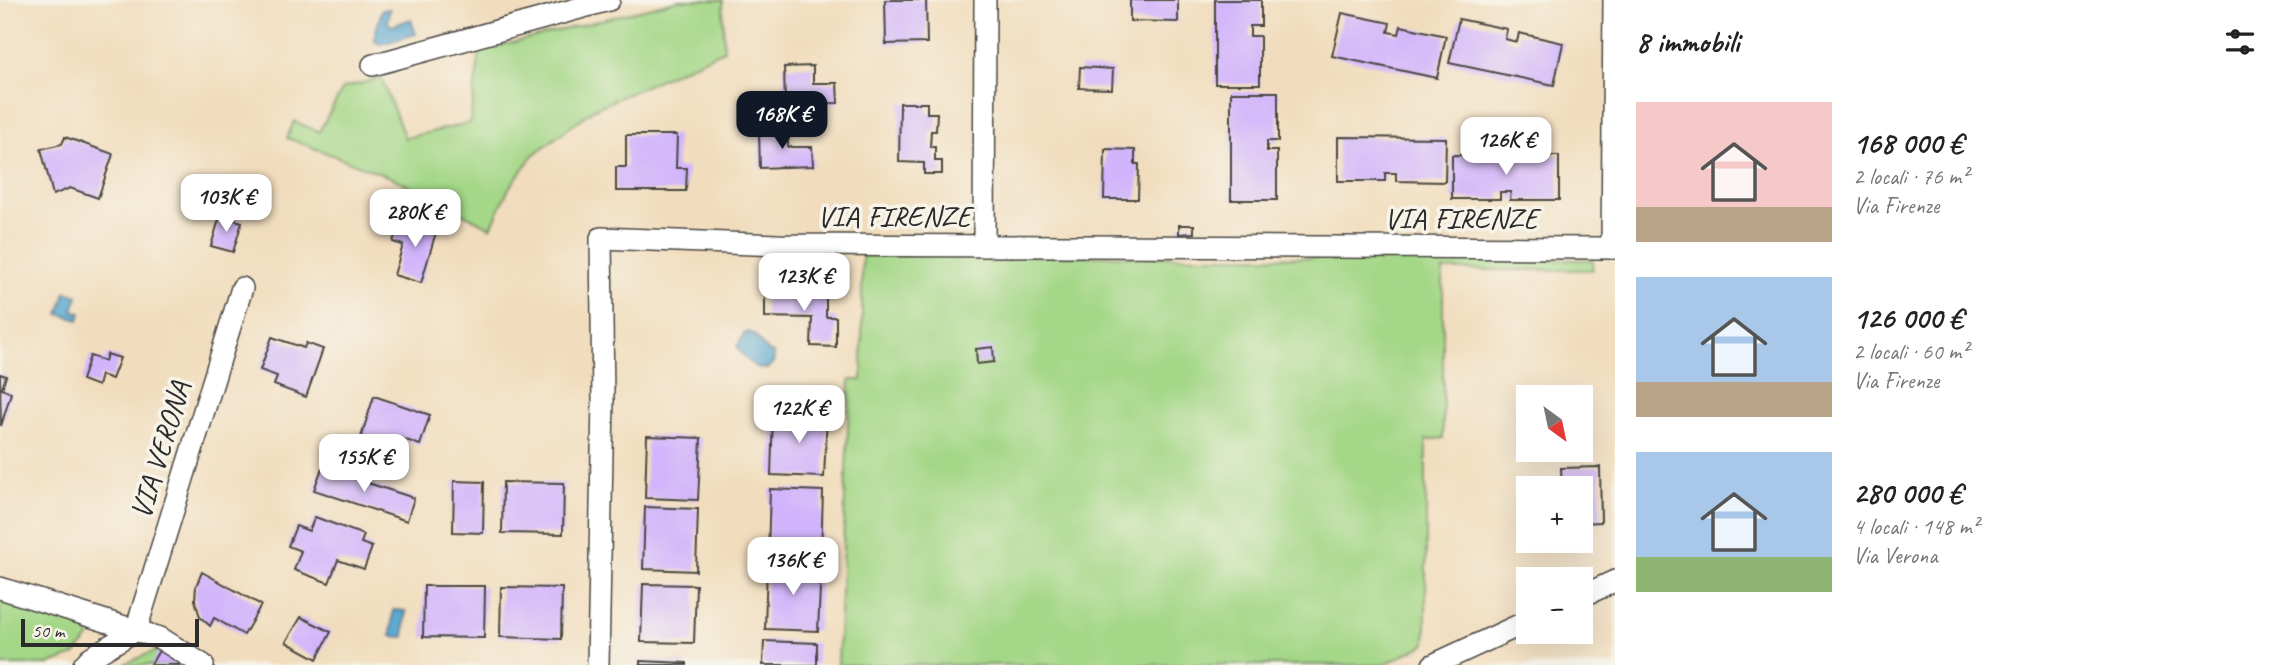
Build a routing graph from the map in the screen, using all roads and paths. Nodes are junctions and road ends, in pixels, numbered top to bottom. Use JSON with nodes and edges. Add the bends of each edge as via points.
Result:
{"nodes":[{"id":1,"x":609,"y":0,"type":"edge"},
{"id":2,"x":985,"y":0,"type":"edge"},
{"id":3,"x":1614,"y":0,"type":"edge"},
{"id":4,"x":582,"y":4,"type":"edge"},
{"id":5,"x":373,"y":65,"type":"dead end"},
{"id":6,"x":984,"y":246,"type":"junction"},
{"id":7,"x":1613,"y":248,"type":"edge"},
{"id":8,"x":242,"y":288,"type":"dead end"},
{"id":9,"x":1615,"y":581,"type":"edge"},
{"id":10,"x":0,"y":588,"type":"edge"},
{"id":11,"x":1593,"y":591,"type":"edge"},
{"id":12,"x":1516,"y":627,"type":"edge"},
{"id":13,"x":135,"y":630,"type":"junction"},
{"id":14,"x":84,"y":665,"type":"edge"},
{"id":15,"x":203,"y":665,"type":"edge"},
{"id":16,"x":598,"y":665,"type":"edge"},
{"id":17,"x":1433,"y":665,"type":"edge"}],
"edges":[{"from":1,"to":4,"type":"street"},
{"from":2,"to":6,"type":"street"},
{"from":3,"to":7,"type":"street"},
{"from":4,"to":5,"type":"street"},
{"from":6,"to":7,"type":"street","name":"VIA FIRENZE"},
{"from":6,"to":16,"type":"street","name":"VIA FIRENZE","via":[[601,238]]},
{"from":8,"to":13,"type":"street","name":"VIA VERONA"},
{"from":9,"to":11,"type":"street"},
{"from":10,"to":13,"type":"street"},
{"from":12,"to":17,"type":"street"},
{"from":13,"to":14,"type":"street"},
{"from":13,"to":15,"type":"street","via":[[160,638]]}]}
